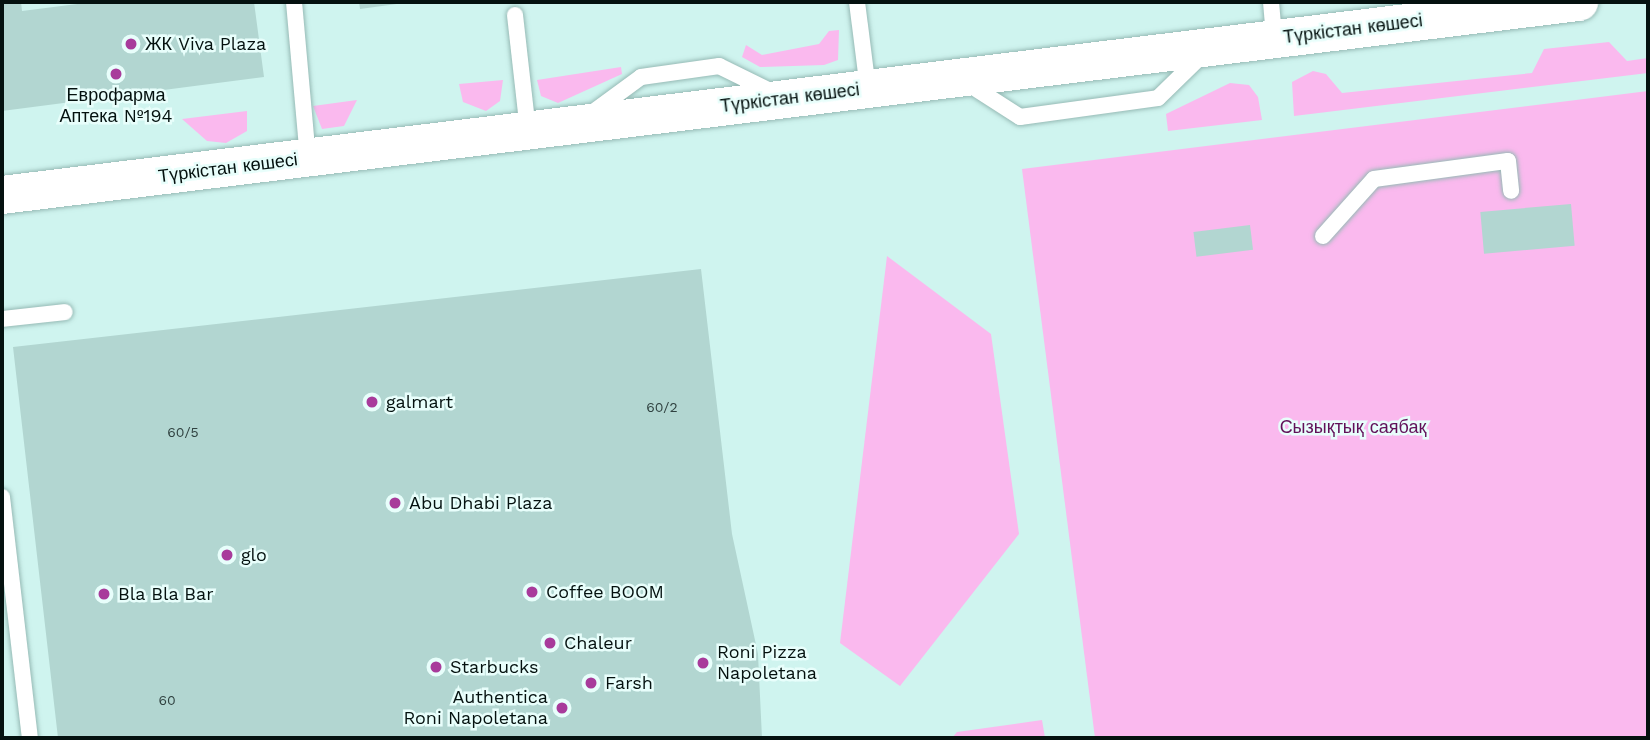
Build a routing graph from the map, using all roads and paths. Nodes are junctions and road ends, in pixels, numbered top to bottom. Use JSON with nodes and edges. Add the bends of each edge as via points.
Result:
{"nodes":[{"id":1,"x":294,"y":2,"type":"edge"},
{"id":2,"x":857,"y":2,"type":"edge"},
{"id":3,"x":1271,"y":2,"type":"edge"},
{"id":4,"x":1579,"y":2,"type":"edge"},
{"id":5,"x":515,"y":15,"type":"dead end"},
{"id":6,"x":1274,"y":39,"type":"junction"},
{"id":7,"x":868,"y":89,"type":"junction"},
{"id":8,"x":528,"y":131,"type":"junction"},
{"id":9,"x":308,"y":158,"type":"junction"},
{"id":10,"x":1511,"y":191,"type":"dead end"},
{"id":11,"x":2,"y":195,"type":"edge"},
{"id":12,"x":1323,"y":236,"type":"dead end"},
{"id":13,"x":65,"y":312,"type":"dead end"},
{"id":14,"x":2,"y":319,"type":"edge"},
{"id":15,"x":2,"y":497,"type":"edge"},
{"id":16,"x":30,"y":738,"type":"edge"}],
"edges":[{"from":1,"to":9,"type":"lane"},
{"from":2,"to":7,"type":"lane"},
{"from":3,"to":6,"type":"lane"},
{"from":4,"to":6,"type":"main road","name":"Түркістан көшесі"},
{"from":5,"to":8,"type":"lane"},
{"from":6,"to":7,"type":"main road","name":"Түркістан көшесі"},
{"from":7,"to":8,"type":"main road","name":"Түркістан көшесі"},
{"from":8,"to":9,"type":"main road","name":"Түркістан көшесі"},
{"from":9,"to":11,"type":"main road","name":"Түркістан көшесі"},
{"from":10,"to":12,"type":"lane","via":[[1508,161],[1374,179]]},
{"from":13,"to":14,"type":"lane"},
{"from":15,"to":16,"type":"lane"}]}
